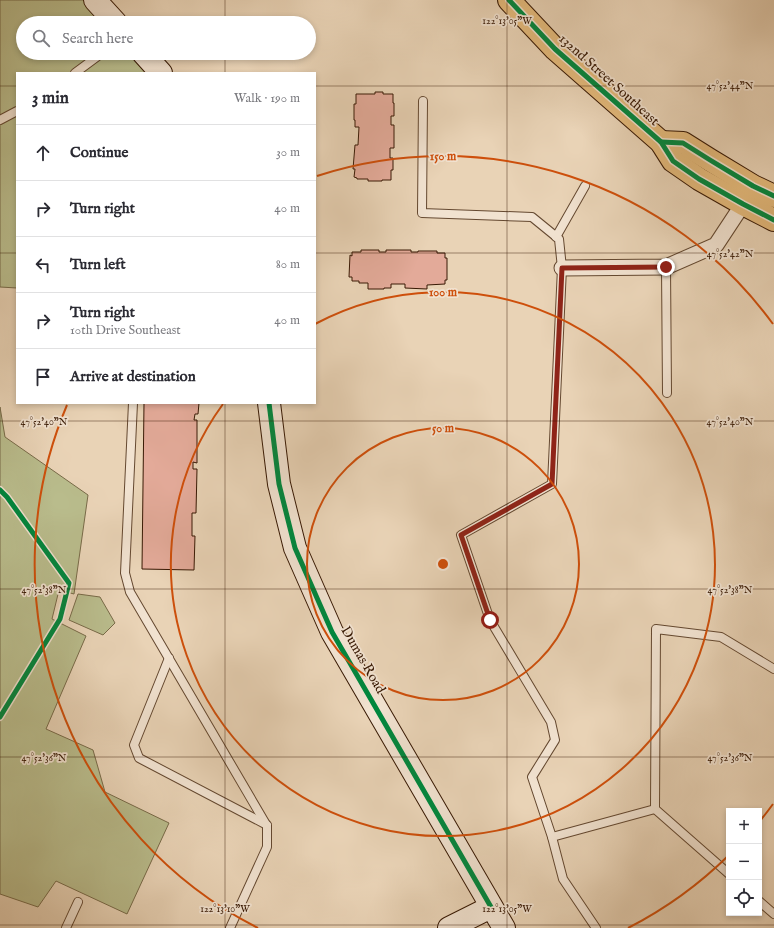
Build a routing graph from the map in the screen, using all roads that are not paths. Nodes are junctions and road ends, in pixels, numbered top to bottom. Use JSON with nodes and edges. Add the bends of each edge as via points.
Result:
{"nodes":[{"id":1,"x":95,"y":0,"type":"edge"},
{"id":2,"x":509,"y":0,"type":"edge"},
{"id":3,"x":110,"y":16,"type":"edge"},
{"id":4,"x":93,"y":60,"type":"edge"},
{"id":5,"x":149,"y":60,"type":"edge"},
{"id":6,"x":76,"y":72,"type":"edge"},
{"id":7,"x":160,"y":72,"type":"edge"},
{"id":8,"x":423,"y":101,"type":"dead end"},
{"id":9,"x":16,"y":112,"type":"edge"},
{"id":10,"x":0,"y":120,"type":"edge"},
{"id":11,"x":661,"y":142,"type":"junction"},
{"id":12,"x":585,"y":186,"type":"dead end"},
{"id":13,"x":774,"y":196,"type":"edge"},
{"id":14,"x":743,"y":204,"type":"junction"},
{"id":15,"x":774,"y":220,"type":"edge"},
{"id":16,"x":556,"y":237,"type":"junction"},
{"id":17,"x":666,"y":267,"type":"junction"},
{"id":18,"x":562,"y":268,"type":"junction"},
{"id":19,"x":667,"y":393,"type":"dead end"},
{"id":20,"x":133,"y":404,"type":"edge"},
{"id":21,"x":269,"y":404,"type":"edge"},
{"id":22,"x":169,"y":658,"type":"junction"},
{"id":23,"x":774,"y":668,"type":"edge"},
{"id":24,"x":655,"y":809,"type":"junction"},
{"id":25,"x":267,"y":826,"type":"junction"},
{"id":26,"x":552,"y":837,"type":"junction"},
{"id":27,"x":726,"y":871,"type":"edge"},
{"id":28,"x":78,"y":902,"type":"dead end"},
{"id":29,"x":762,"y":904,"type":"edge"},
{"id":30,"x":492,"y":907,"type":"junction"},
{"id":31,"x":774,"y":914,"type":"edge"},
{"id":32,"x":66,"y":928,"type":"edge"},
{"id":33,"x":230,"y":928,"type":"edge"},
{"id":34,"x":449,"y":928,"type":"edge"},
{"id":35,"x":504,"y":928,"type":"edge"},
{"id":36,"x":596,"y":928,"type":"edge"}],
"edges":[{"from":1,"to":3,"type":"street"},
{"from":2,"to":11,"type":"main road","name":"132nd Street Southeast","via":[[555,49]]},
{"from":4,"to":6,"type":"lane"},
{"from":5,"to":7,"type":"street"},
{"from":8,"to":16,"type":"lane","via":[[422,213],[532,217]]},
{"from":9,"to":10,"type":"lane"},
{"from":11,"to":13,"type":"main road","name":"132nd Street Southeast","via":[[683,143]]},
{"from":11,"to":14,"type":"main road","name":"132nd Street Southeast","via":[[673,161]]},
{"from":12,"to":16,"type":"lane"},
{"from":14,"to":15,"type":"main road","name":"132nd Street Southeast"},
{"from":14,"to":17,"type":"street","via":[[716,245]]},
{"from":16,"to":18,"type":"lane","via":[[559,239]]},
{"from":17,"to":18,"type":"street"},
{"from":17,"to":19,"type":"lane"},
{"from":18,"to":26,"type":"lane","via":[[552,484],[461,535],[490,620],[551,722],[555,740],[532,777]]},
{"from":20,"to":22,"type":"lane","via":[[125,573],[130,592]]},
{"from":21,"to":30,"type":"street","name":"Dumas Road","via":[[278,484],[295,548],[332,632]]},
{"from":22,"to":25,"type":"lane"},
{"from":22,"to":25,"type":"lane","via":[[134,745],[139,758]]},
{"from":23,"to":24,"type":"lane","via":[[721,637],[656,629]]},
{"from":24,"to":26,"type":"lane"},
{"from":24,"to":27,"type":"lane"},
{"from":25,"to":33,"type":"lane","via":[[267,847]]},
{"from":26,"to":36,"type":"lane","via":[[563,879]]},
{"from":28,"to":32,"type":"lane"},
{"from":29,"to":31,"type":"lane"},
{"from":30,"to":34,"type":"street"},
{"from":30,"to":35,"type":"street","name":"Dumas Road"}]}
